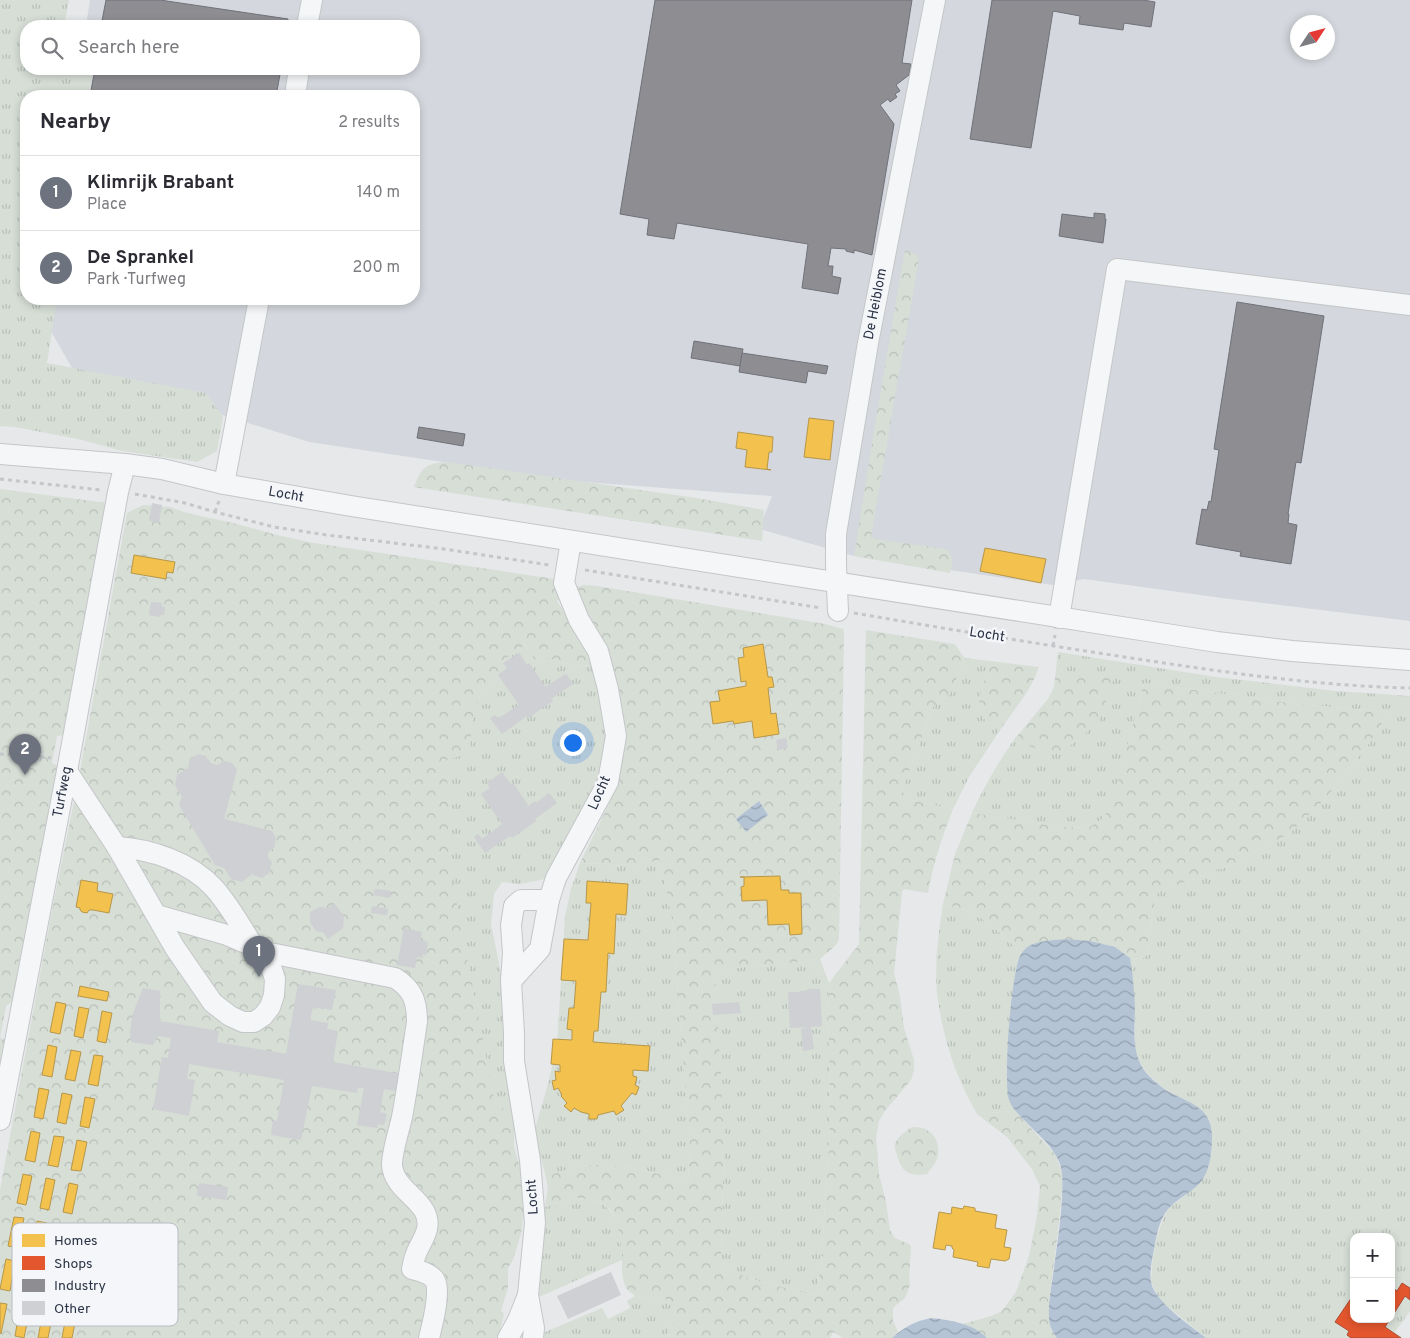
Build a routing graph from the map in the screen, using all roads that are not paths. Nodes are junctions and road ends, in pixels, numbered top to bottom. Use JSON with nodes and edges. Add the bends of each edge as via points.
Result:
{"nodes":[{"id":1,"x":312,"y":0,"type":"edge"},
{"id":2,"x":935,"y":0,"type":"edge"},
{"id":3,"x":308,"y":20,"type":"edge"},
{"id":4,"x":298,"y":75,"type":"edge"},
{"id":5,"x":295,"y":90,"type":"edge"},
{"id":6,"x":258,"y":305,"type":"edge"},
{"id":7,"x":1410,"y":305,"type":"edge"},
{"id":8,"x":0,"y":454,"type":"edge"},
{"id":9,"x":125,"y":464,"type":"junction"},
{"id":10,"x":224,"y":484,"type":"junction"},
{"id":11,"x":571,"y":540,"type":"junction"},
{"id":12,"x":837,"y":583,"type":"junction"},
{"id":13,"x":838,"y":611,"type":"road end"},
{"id":14,"x":1059,"y":618,"type":"junction"},
{"id":15,"x":1410,"y":660,"type":"edge"},
{"id":16,"x":68,"y":767,"type":"junction"},
{"id":17,"x":117,"y":847,"type":"junction"},
{"id":18,"x":549,"y":900,"type":"junction"},
{"id":19,"x":156,"y":915,"type":"junction"},
{"id":20,"x":256,"y":948,"type":"junction"},
{"id":21,"x":511,"y":981,"type":"junction"},
{"id":22,"x":0,"y":1120,"type":"edge"},
{"id":23,"x":528,"y":1295,"type":"junction"},
{"id":24,"x":429,"y":1338,"type":"edge"},
{"id":25,"x":508,"y":1338,"type":"edge"},
{"id":26,"x":533,"y":1338,"type":"edge"}],
"edges":[{"from":1,"to":3,"type":"street"},
{"from":2,"to":12,"type":"street","name":"De Heiblom","via":[[868,343],[836,534]]},
{"from":4,"to":5,"type":"street"},
{"from":6,"to":10,"type":"street"},
{"from":7,"to":14,"type":"street","via":[[1117,269]]},
{"from":8,"to":9,"type":"street","name":"Locht"},
{"from":9,"to":10,"type":"street","name":"Locht"},
{"from":9,"to":16,"type":"street","name":"Turfweg"},
{"from":10,"to":11,"type":"street","name":"Locht"},
{"from":11,"to":12,"type":"street","name":"Locht"},
{"from":11,"to":18,"type":"street","name":"Locht","via":[[564,583],[579,620],[598,652],[616,736],[608,782],[556,878]]},
{"from":12,"to":13,"type":"street","name":"De Heiblom"},
{"from":12,"to":14,"type":"street","name":"Locht"},
{"from":14,"to":15,"type":"street","name":"Locht","via":[[1292,651]]},
{"from":16,"to":17,"type":"street"},
{"from":16,"to":22,"type":"street","name":"Turfweg"},
{"from":17,"to":19,"type":"street"},
{"from":17,"to":20,"type":"street","via":[[164,856],[195,872],[214,888]]},
{"from":18,"to":21,"type":"street","name":"Locht","via":[[540,949]]},
{"from":18,"to":21,"type":"street","name":"Locht","via":[[521,900],[514,906]]},
{"from":19,"to":20,"type":"street","via":[[227,935]]},
{"from":19,"to":20,"type":"street","via":[[213,1003],[243,1022],[254,1022],[263,1016],[274,995],[275,979],[271,967]]},
{"from":20,"to":24,"type":"street","via":[[390,976],[403,983],[412,995],[417,1022],[392,1162],[399,1185],[423,1208],[427,1219],[427,1230],[412,1269],[433,1277],[436,1282],[434,1319]]},
{"from":21,"to":23,"type":"street","name":"Locht","via":[[514,1061],[530,1160],[535,1223]]},
{"from":23,"to":25,"type":"street","name":"Locht"},
{"from":23,"to":26,"type":"street","name":"Locht"}]}
